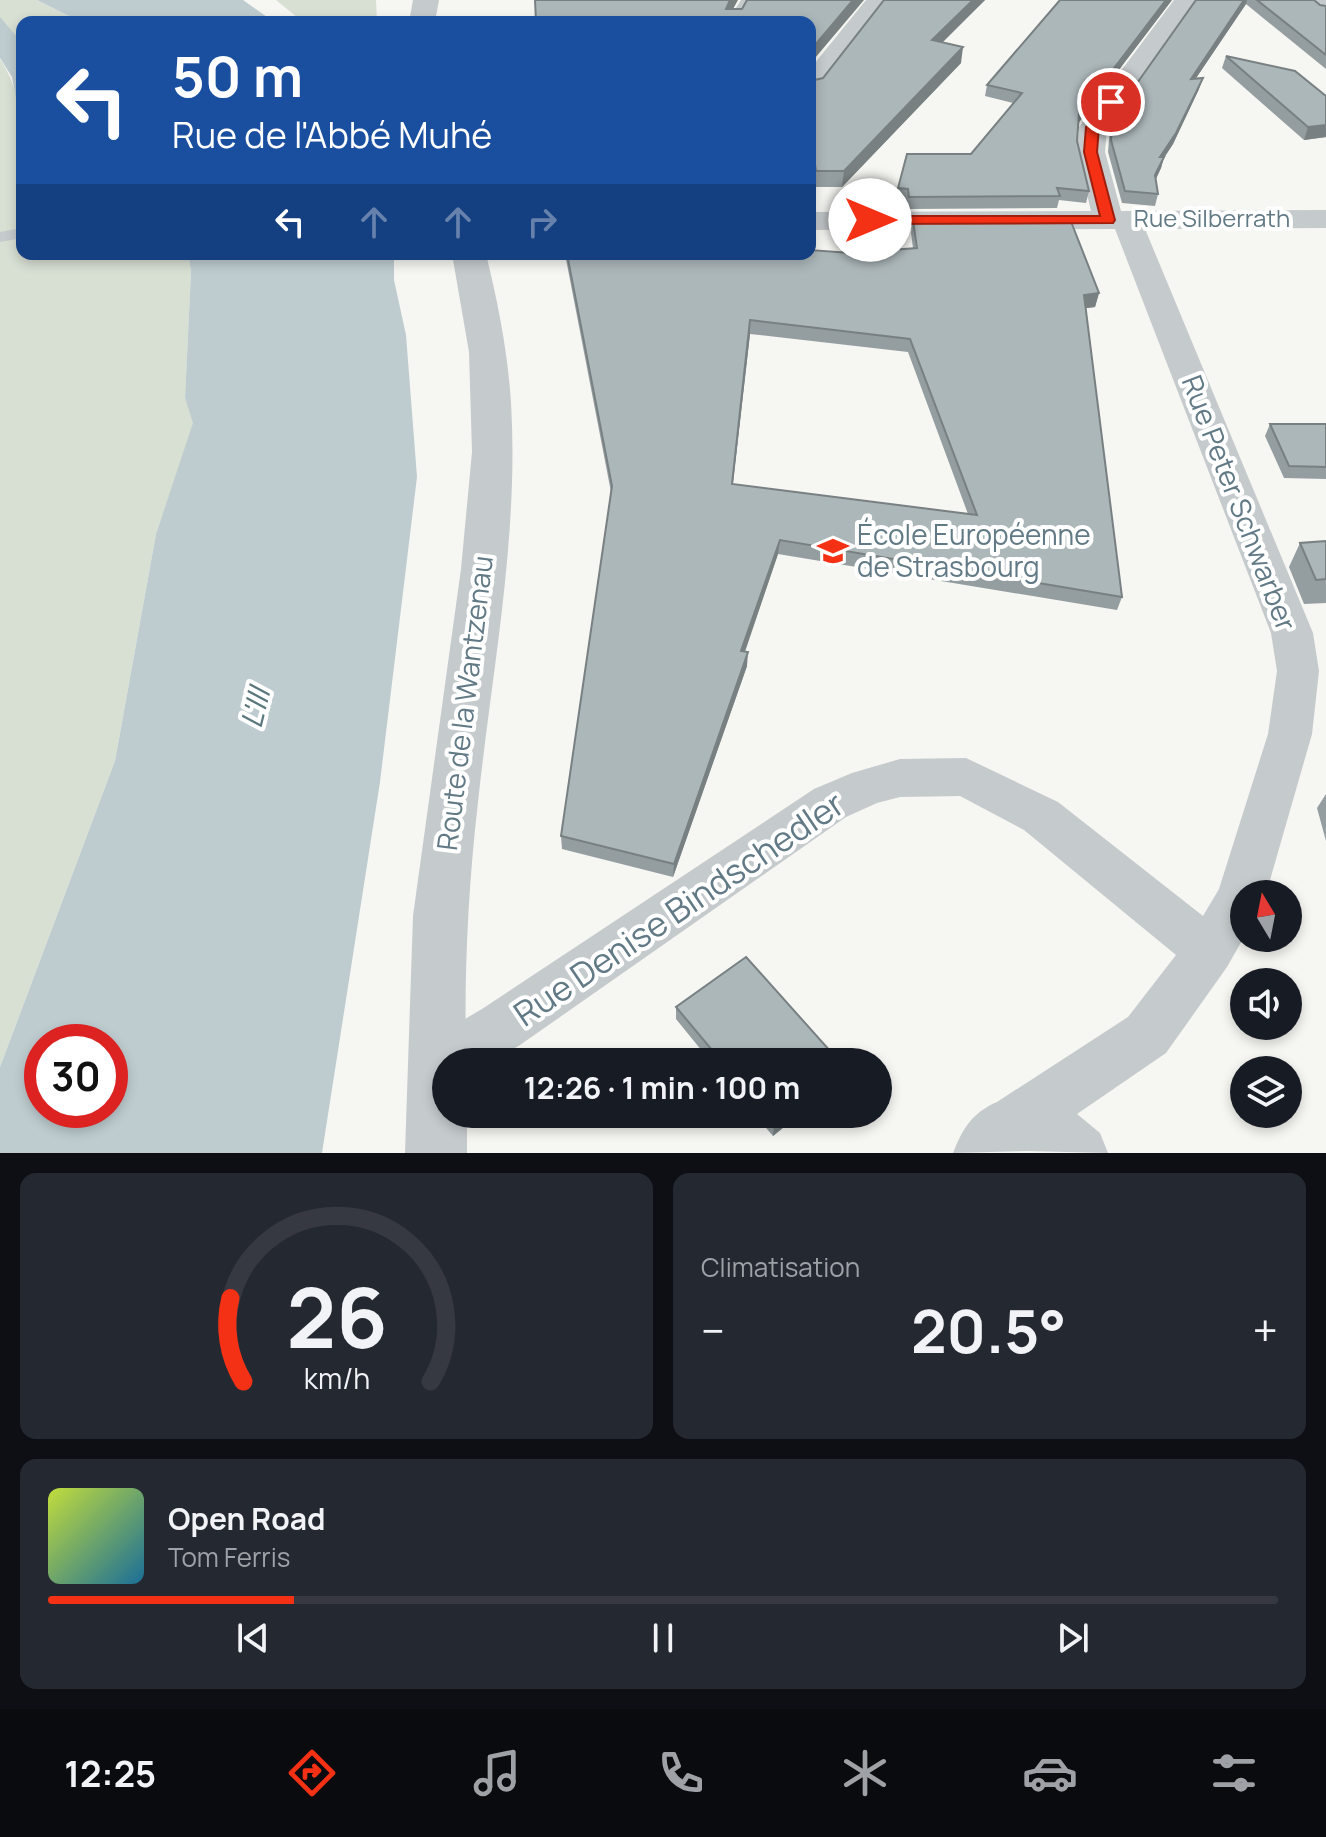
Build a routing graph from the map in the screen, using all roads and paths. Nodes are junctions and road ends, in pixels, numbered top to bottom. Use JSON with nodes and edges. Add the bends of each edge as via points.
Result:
{"nodes":[{"id":1,"x":879,"y":0,"type":"edge"},
{"id":2,"x":1186,"y":0,"type":"edge"},
{"id":3,"x":1315,"y":0,"type":"edge"},
{"id":4,"x":1326,"y":8,"type":"edge"},
{"id":5,"x":816,"y":79,"type":"edge"},
{"id":6,"x":1326,"y":219,"type":"edge"},
{"id":7,"x":1117,"y":220,"type":"junction"},
{"id":8,"x":816,"y":221,"type":"edge"},
{"id":9,"x":470,"y":260,"type":"edge"},
{"id":10,"x":1209,"y":951,"type":"junction"},
{"id":11,"x":438,"y":1048,"type":"edge"},
{"id":12,"x":465,"y":1048,"type":"edge"},
{"id":13,"x":437,"y":1128,"type":"edge"},
{"id":14,"x":998,"y":1138,"type":"edge"},
{"id":15,"x":436,"y":1153,"type":"edge"},
{"id":16,"x":1080,"y":1153,"type":"edge"}],
"edges":[{"from":1,"to":5,"type":"street"},
{"from":2,"to":7,"type":"street","name":"Rue Peter Schwarber","via":[[1093,127],[1091,152]]},
{"from":3,"to":4,"type":"street"},
{"from":6,"to":7,"type":"street","name":"Rue Silberrath"},
{"from":7,"to":8,"type":"street","name":"Rue Silberrath"},
{"from":7,"to":10,"type":"street","name":"Rue Peter Schwarber","via":[[1279,596],[1298,671],[1290,734],[1241,896]]},
{"from":9,"to":11,"type":"street","name":"Route de la Wantzenau","via":[[480,299],[493,450],[440,918]]},
{"from":10,"to":12,"type":"street","name":"Rue Denise Bindschedler","via":[[1041,816],[966,777],[900,778],[830,803]]},
{"from":10,"to":14,"type":"street","name":"Rue Peter Schwarber","via":[[1147,1035]]},
{"from":13,"to":15,"type":"street","name":"Route de la Wantzenau"},
{"from":14,"to":16,"type":"street","via":[[1032,1122],[1066,1137]]}]}
